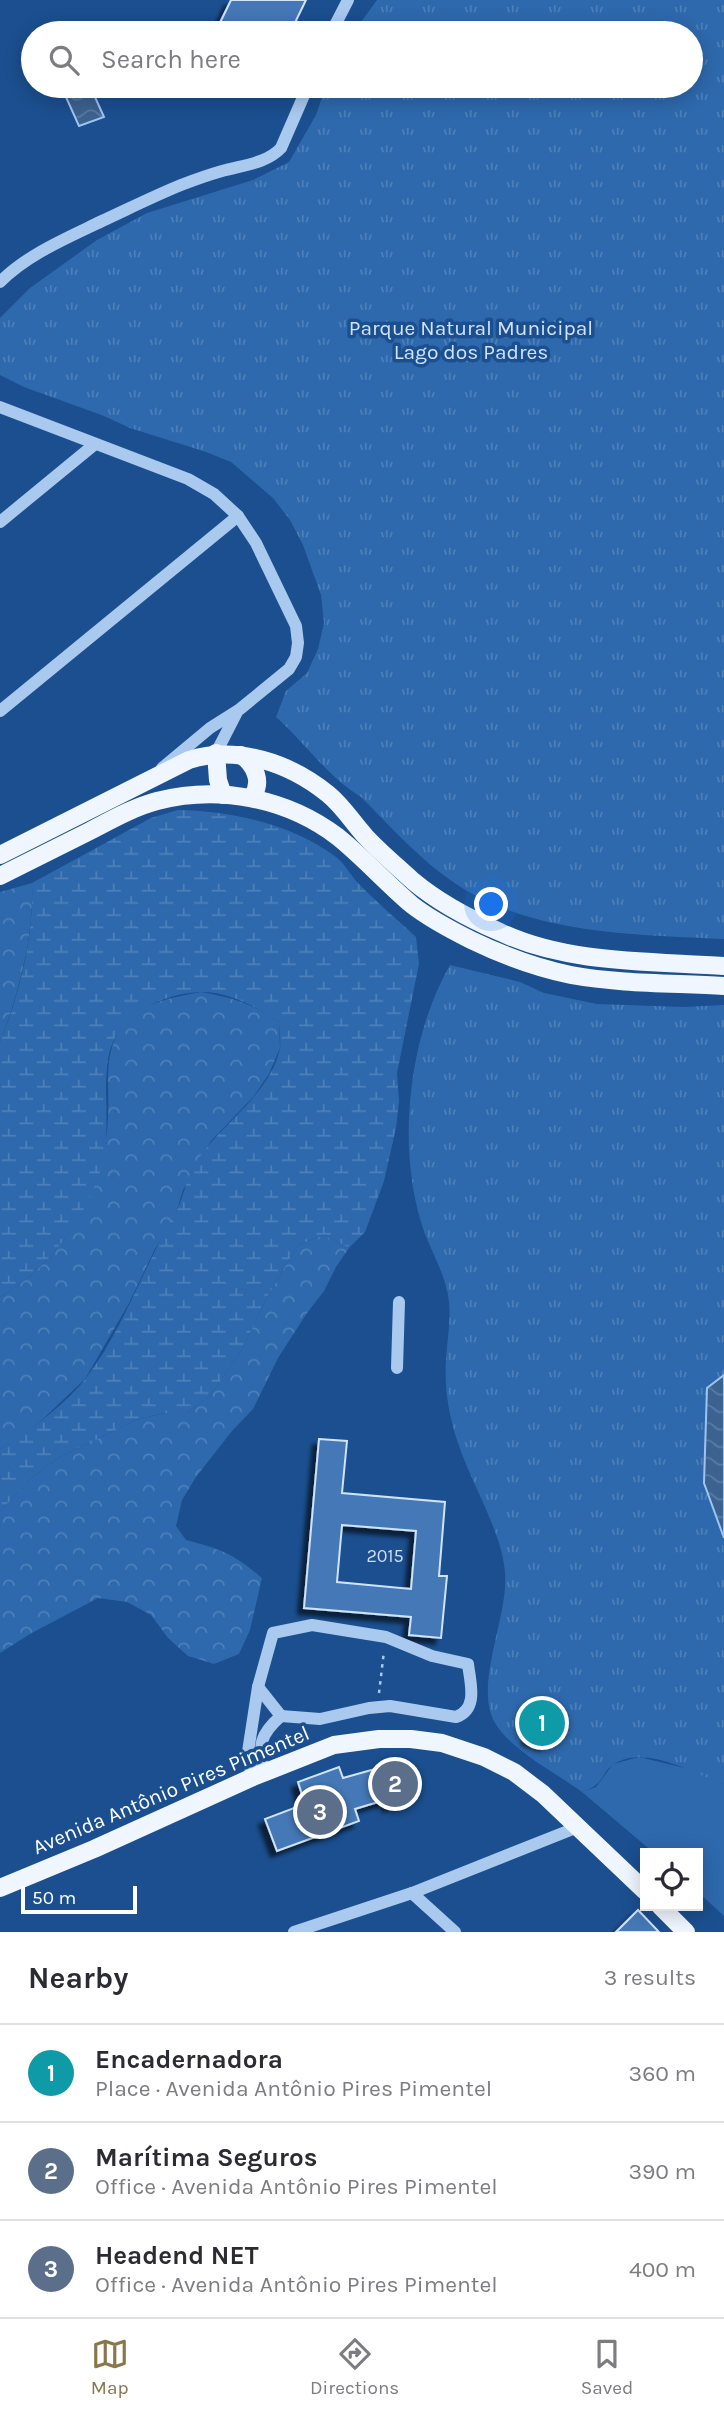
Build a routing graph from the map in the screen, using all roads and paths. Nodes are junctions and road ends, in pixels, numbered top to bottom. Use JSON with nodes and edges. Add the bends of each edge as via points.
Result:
{"nodes":[{"id":1,"x":348,"y":0,"type":"edge"},
{"id":2,"x":337,"y":21,"type":"edge"},
{"id":3,"x":303,"y":98,"type":"edge"},
{"id":4,"x":0,"y":282,"type":"edge"},
{"id":5,"x":0,"y":407,"type":"edge"},
{"id":6,"x":95,"y":444,"type":"junction"},
{"id":7,"x":239,"y":516,"type":"junction"},
{"id":8,"x":0,"y":522,"type":"edge"},
{"id":9,"x":240,"y":709,"type":"junction"},
{"id":10,"x":0,"y":711,"type":"edge"},
{"id":11,"x":220,"y":745,"type":"junction"},
{"id":12,"x":238,"y":754,"type":"junction"},
{"id":13,"x":150,"y":778,"type":"junction"},
{"id":14,"x":223,"y":794,"type":"junction"},
{"id":15,"x":252,"y":797,"type":"junction"},
{"id":16,"x":0,"y":855,"type":"edge"},
{"id":17,"x":0,"y":876,"type":"edge"},
{"id":18,"x":724,"y":966,"type":"edge"},
{"id":19,"x":724,"y":986,"type":"edge"},
{"id":20,"x":399,"y":1302,"type":"dead end"},
{"id":21,"x":397,"y":1368,"type":"dead end"},
{"id":22,"x":386,"y":1637,"type":"junction"},
{"id":23,"x":258,"y":1687,"type":"junction"},
{"id":24,"x":378,"y":1707,"type":"junction"},
{"id":25,"x":281,"y":1716,"type":"junction"},
{"id":26,"x":258,"y":1775,"type":"junction"},
{"id":27,"x":578,"y":1827,"type":"junction"},
{"id":28,"x":640,"y":1886,"type":"edge"},
{"id":29,"x":0,"y":1888,"type":"edge"},
{"id":30,"x":412,"y":1893,"type":"junction"},
{"id":31,"x":665,"y":1911,"type":"edge"},
{"id":32,"x":298,"y":1931,"type":"edge"},
{"id":33,"x":456,"y":1932,"type":"edge"},
{"id":34,"x":686,"y":1932,"type":"edge"}],
"edges":[{"from":1,"to":2,"type":"street"},
{"from":3,"to":4,"type":"street","via":[[275,155],[181,185],[136,205],[61,241]]},
{"from":5,"to":6,"type":"street"},
{"from":6,"to":7,"type":"street","via":[[188,479]]},
{"from":6,"to":8,"type":"street"},
{"from":7,"to":9,"type":"street","via":[[296,626],[298,643],[289,669]]},
{"from":7,"to":10,"type":"street"},
{"from":9,"to":11,"type":"street"},
{"from":9,"to":13,"type":"street","via":[[210,727]]},
{"from":11,"to":12,"type":"main road"},
{"from":11,"to":13,"type":"main road"},
{"from":11,"to":14,"type":"main road","via":[[218,780]]},
{"from":12,"to":15,"type":"main road","via":[[251,763],[257,780]]},
{"from":12,"to":18,"type":"main road","via":[[309,780],[416,883],[502,934],[570,955]]},
{"from":13,"to":16,"type":"main road"},
{"from":14,"to":15,"type":"main road"},
{"from":14,"to":17,"type":"main road","via":[[155,801]]},
{"from":15,"to":19,"type":"main road","via":[[300,813],[324,827],[414,906],[495,951],[572,975]]},
{"from":20,"to":21,"type":"street"},
{"from":22,"to":23,"type":"street","via":[[312,1625],[273,1633]]},
{"from":22,"to":24,"type":"path"},
{"from":22,"to":24,"type":"street","via":[[432,1656],[468,1664],[472,1698],[465,1714],[457,1717]]},
{"from":23,"to":25,"type":"street"},
{"from":23,"to":26,"type":"street","via":[[247,1758]]},
{"from":24,"to":25,"type":"street","via":[[320,1719]]},
{"from":25,"to":26,"type":"street","via":[[268,1727],[261,1742]]},
{"from":26,"to":27,"type":"main road","name":"Avenida Antônio Pires Pimentel","via":[[338,1744],[390,1739],[442,1743],[514,1772]]},
{"from":26,"to":29,"type":"main road","name":"Avenida Antônio Pires Pimentel"},
{"from":27,"to":28,"type":"main road","name":"Avenida Antônio Pires Pimentel"},
{"from":27,"to":30,"type":"street"},
{"from":30,"to":32,"type":"street"},
{"from":30,"to":33,"type":"street"},
{"from":31,"to":34,"type":"main road"}]}
